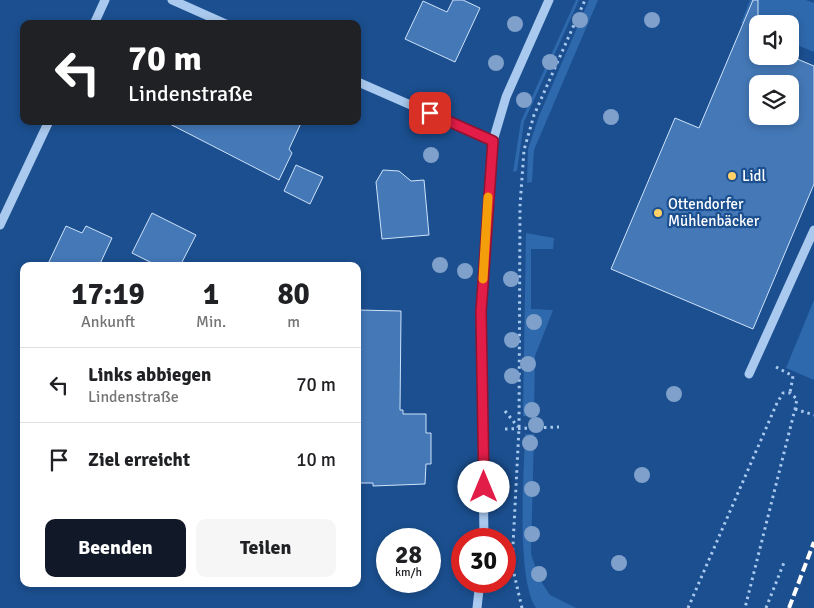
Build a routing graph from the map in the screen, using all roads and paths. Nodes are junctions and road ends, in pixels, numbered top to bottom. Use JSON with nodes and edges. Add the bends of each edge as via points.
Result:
{"nodes":[{"id":1,"x":105,"y":0,"type":"edge"},
{"id":2,"x":172,"y":0,"type":"edge"},
{"id":3,"x":549,"y":0,"type":"edge"},
{"id":4,"x":585,"y":0,"type":"edge"},
{"id":5,"x":96,"y":20,"type":"edge"},
{"id":6,"x":217,"y":20,"type":"edge"},
{"id":7,"x":361,"y":83,"type":"edge"},
{"id":8,"x":47,"y":125,"type":"edge"},
{"id":9,"x":493,"y":141,"type":"junction"},
{"id":10,"x":0,"y":225,"type":"edge"},
{"id":11,"x":814,"y":230,"type":"edge"},
{"id":12,"x":757,"y":358,"type":"junction"},
{"id":13,"x":750,"y":374,"type":"dead end"},
{"id":14,"x":790,"y":393,"type":"junction"},
{"id":15,"x":795,"y":409,"type":"junction"},
{"id":16,"x":814,"y":415,"type":"edge"},
{"id":17,"x":559,"y":427,"type":"dead end"},
{"id":18,"x":519,"y":428,"type":"junction"},
{"id":19,"x":484,"y":528,"type":"edge"},
{"id":20,"x":785,"y":560,"type":"dead end"},
{"id":21,"x":479,"y":593,"type":"edge"},
{"id":22,"x":477,"y":608,"type":"edge"},
{"id":23,"x":522,"y":608,"type":"edge"},
{"id":24,"x":688,"y":608,"type":"edge"},
{"id":25,"x":745,"y":608,"type":"edge"},
{"id":26,"x":766,"y":608,"type":"edge"}],
"edges":[{"from":1,"to":5,"type":"street"},
{"from":2,"to":6,"type":"street"},
{"from":3,"to":9,"type":"street","via":[[506,97]]},
{"from":4,"to":18,"type":"path","via":[[534,115],[524,150],[520,206]]},
{"from":7,"to":9,"type":"street"},
{"from":8,"to":10,"type":"street"},
{"from":9,"to":19,"type":"street","via":[[481,312]]},
{"from":11,"to":12,"type":"street"},
{"from":12,"to":13,"type":"street"},
{"from":12,"to":14,"type":"path","via":[[793,376]]},
{"from":14,"to":15,"type":"path","via":[[797,398]]},
{"from":14,"to":24,"type":"path","via":[[783,394],[777,402]]},
{"from":15,"to":16,"type":"path"},
{"from":15,"to":25,"type":"path"},
{"from":17,"to":18,"type":"path"},
{"from":18,"to":23,"type":"path","via":[[512,564]]},
{"from":20,"to":26,"type":"path"},
{"from":21,"to":22,"type":"street"}]}
